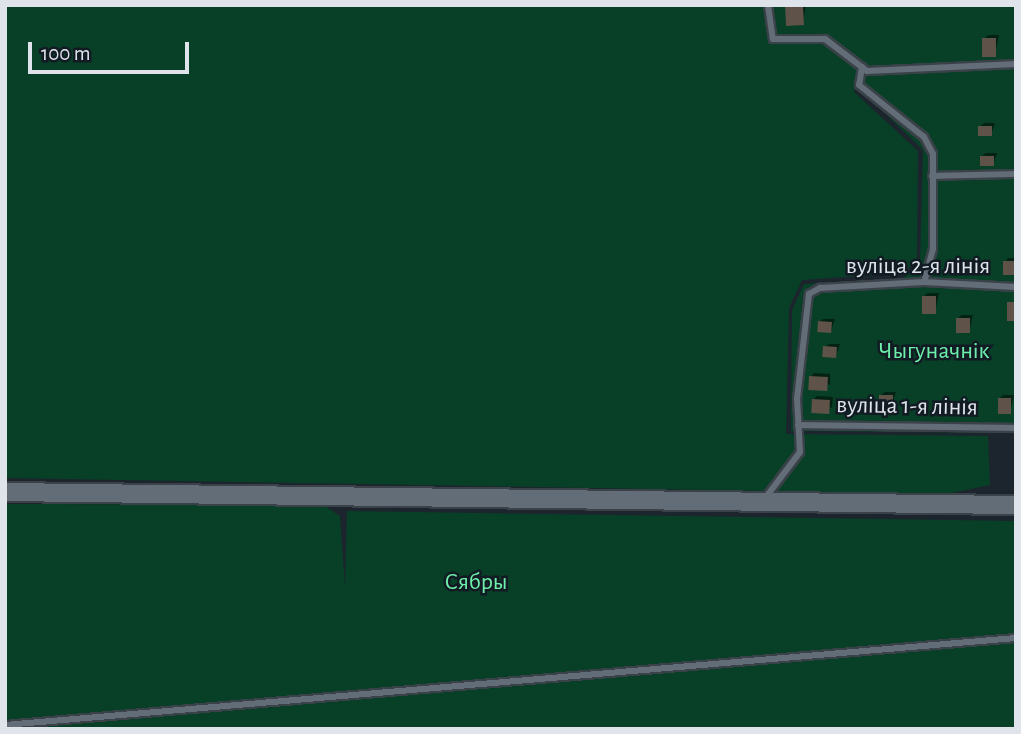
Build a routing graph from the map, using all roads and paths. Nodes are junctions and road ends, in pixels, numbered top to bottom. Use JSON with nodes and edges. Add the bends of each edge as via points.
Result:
{"nodes":[{"id":1,"x":768,"y":5,"type":"edge"},
{"id":2,"x":1016,"y":64,"type":"edge"},
{"id":3,"x":862,"y":67,"type":"junction"},
{"id":4,"x":1016,"y":174,"type":"edge"},
{"id":5,"x":932,"y":176,"type":"junction"},
{"id":6,"x":924,"y":282,"type":"junction"},
{"id":7,"x":1016,"y":287,"type":"edge"},
{"id":8,"x":798,"y":425,"type":"junction"},
{"id":9,"x":1016,"y":428,"type":"edge"},
{"id":10,"x":5,"y":492,"type":"edge"},
{"id":11,"x":762,"y":501,"type":"junction"},
{"id":12,"x":1016,"y":505,"type":"edge"},
{"id":13,"x":1016,"y":638,"type":"edge"},
{"id":14,"x":5,"y":725,"type":"edge"}],
"edges":[{"from":1,"to":3,"type":"lane","via":[[773,39],[825,39]]},
{"from":2,"to":3,"type":"lane","via":[[911,72]]},
{"from":3,"to":5,"type":"lane","via":[[859,85],[924,137],[933,154]]},
{"from":4,"to":5,"type":"lane"},
{"from":5,"to":6,"type":"lane","via":[[933,249]]},
{"from":6,"to":7,"type":"lane","name":"вуліца 2-я лінія"},
{"from":6,"to":8,"type":"lane","name":"вуліца 2-я лінія","via":[[820,288],[809,294],[803,315]]},
{"from":8,"to":9,"type":"lane","name":"вуліца 1-я лінія"},
{"from":8,"to":11,"type":"lane","via":[[800,452]]},
{"from":10,"to":11,"type":"main road"},
{"from":11,"to":12,"type":"main road"},
{"from":13,"to":14,"type":"lane"}]}
